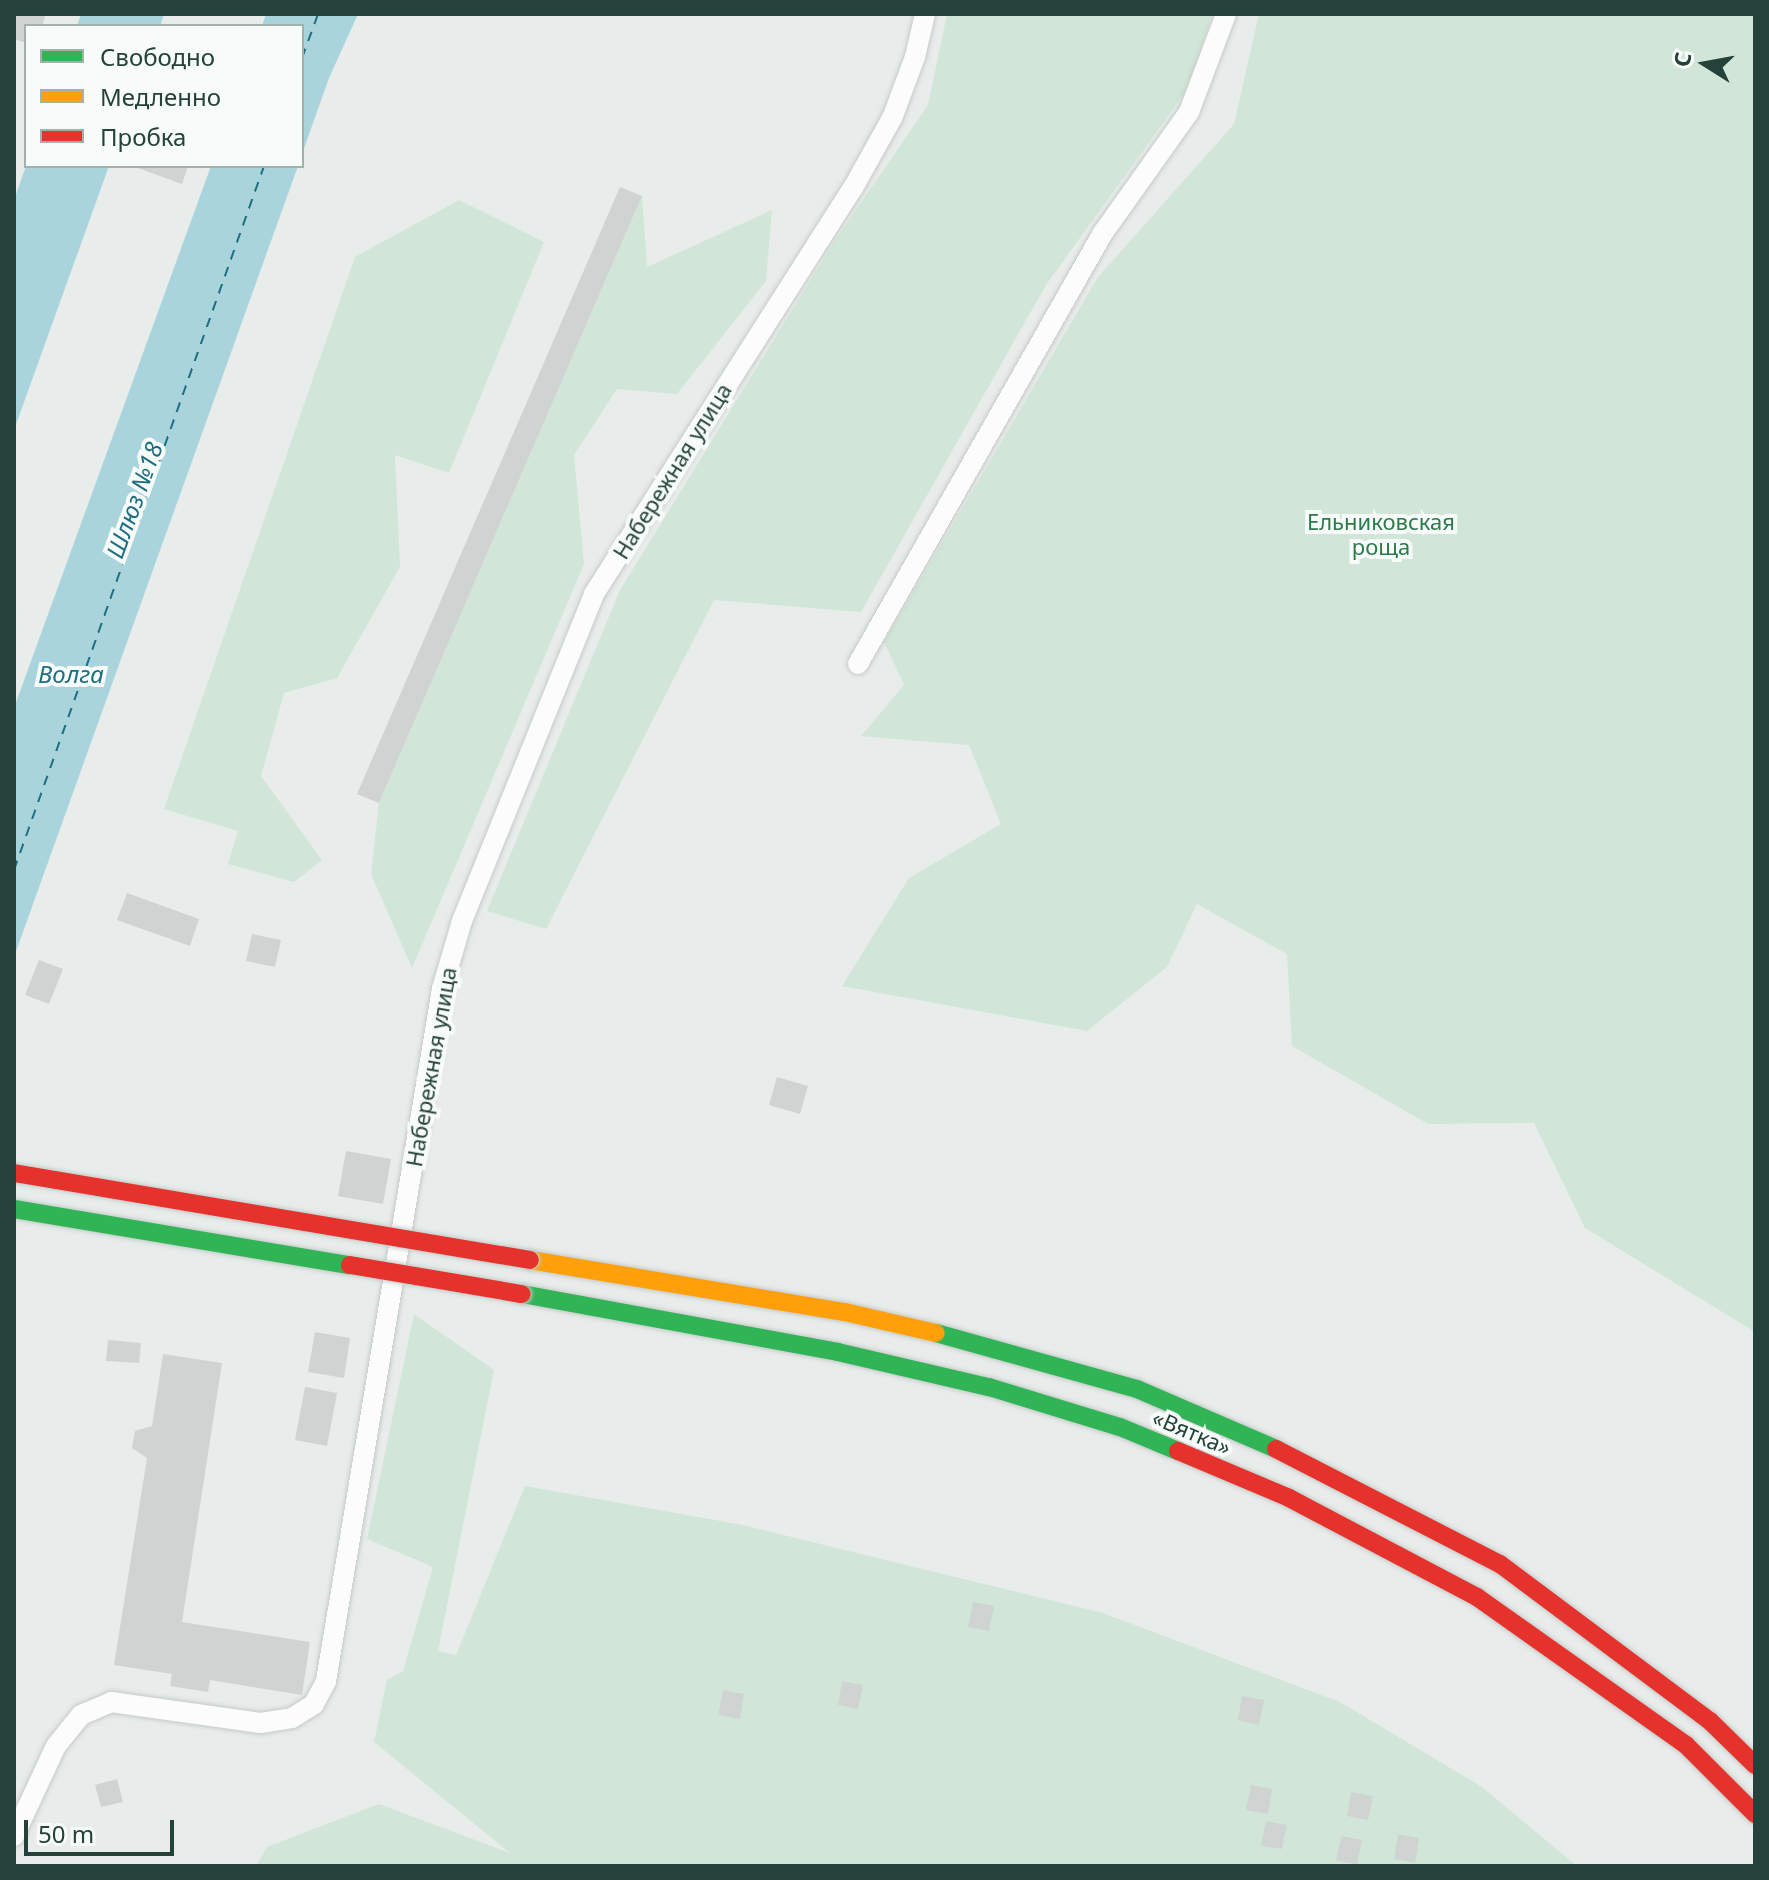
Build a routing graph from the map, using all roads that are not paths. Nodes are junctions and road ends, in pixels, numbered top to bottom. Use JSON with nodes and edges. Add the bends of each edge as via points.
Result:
{"nodes":[{"id":1,"x":925,"y":14,"type":"edge"},
{"id":2,"x":1226,"y":14,"type":"edge"},
{"id":3,"x":858,"y":664,"type":"dead end"},
{"id":4,"x":14,"y":1173,"type":"edge"},
{"id":5,"x":14,"y":1209,"type":"edge"},
{"id":6,"x":1755,"y":1765,"type":"edge"},
{"id":7,"x":1755,"y":1814,"type":"edge"},
{"id":8,"x":14,"y":1836,"type":"edge"}],
"edges":[{"from":1,"to":8,"type":"street","name":"Набережная улица","via":[[893,116],[853,188],[594,594],[462,921],[442,989],[326,1681],[314,1704],[292,1718],[261,1723],[111,1702],[81,1715],[56,1746]]},
{"from":2,"to":3,"type":"street","via":[[1189,112],[1103,233]]},
{"from":4,"to":6,"type":"highway","name":"«Вятка»","bridge":true,"via":[[845,1312],[999,1348],[1137,1389],[1309,1463],[1500,1564],[1710,1721]]},
{"from":5,"to":7,"type":"highway","name":"«Вятка»","bridge":true,"via":[[838,1352],[989,1387],[1120,1427],[1275,1492],[1477,1597],[1686,1745]]}]}
